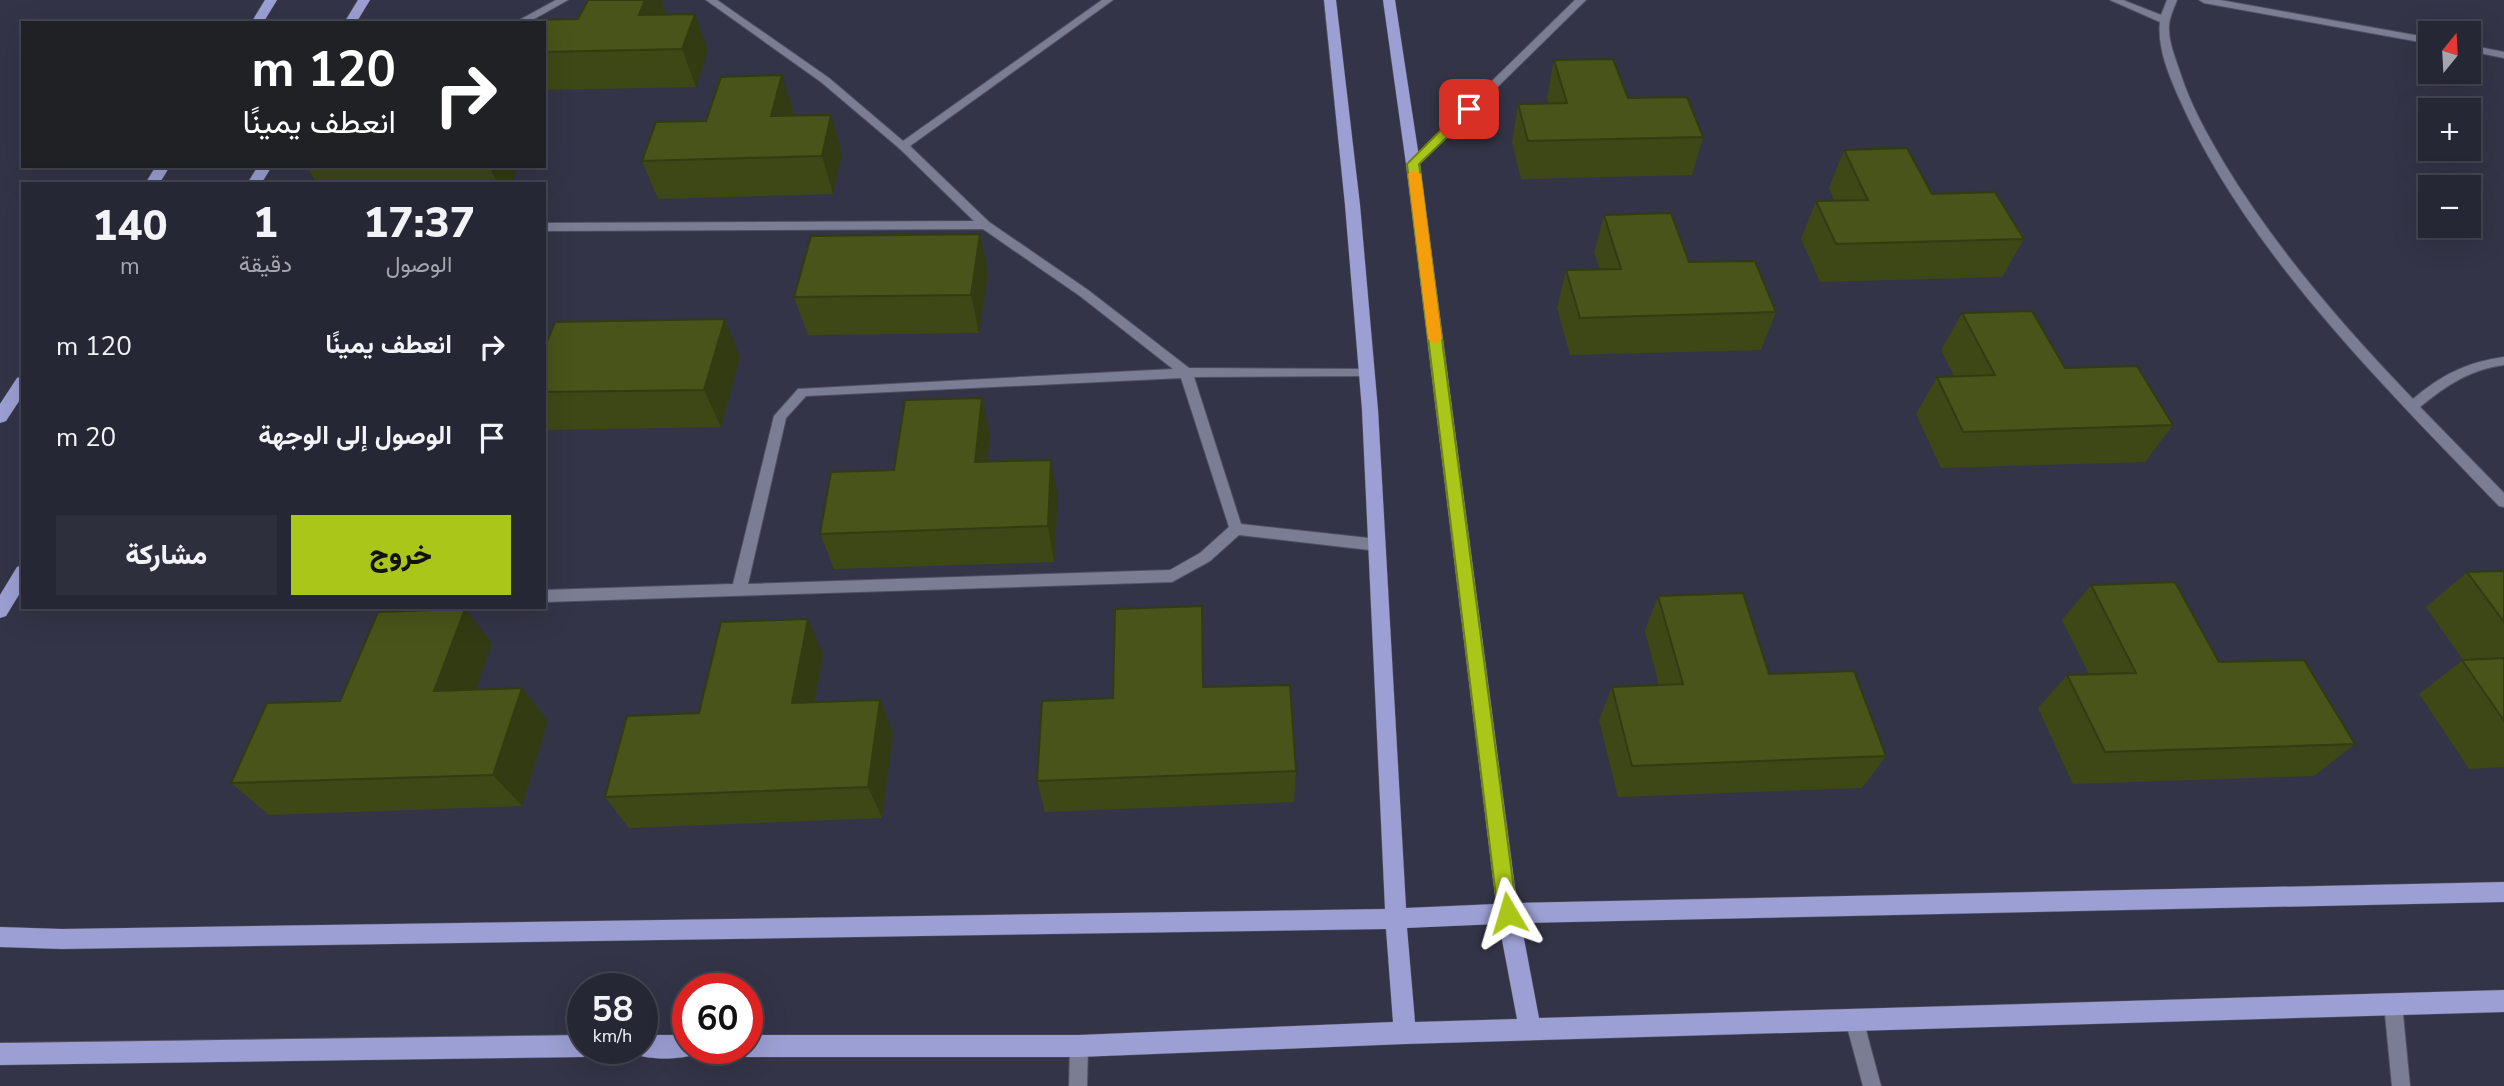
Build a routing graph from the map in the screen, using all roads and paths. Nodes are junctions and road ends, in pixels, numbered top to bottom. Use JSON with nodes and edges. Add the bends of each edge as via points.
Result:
{"nodes":[{"id":1,"x":271,"y":0,"type":"edge"},
{"id":2,"x":364,"y":0,"type":"edge"},
{"id":3,"x":563,"y":0,"type":"edge"},
{"id":4,"x":711,"y":0,"type":"edge"},
{"id":5,"x":1108,"y":0,"type":"edge"},
{"id":6,"x":1330,"y":0,"type":"edge"},
{"id":7,"x":1389,"y":0,"type":"edge"},
{"id":8,"x":1581,"y":0,"type":"edge"},
{"id":9,"x":2115,"y":0,"type":"edge"},
{"id":10,"x":2172,"y":0,"type":"edge"},
{"id":11,"x":2204,"y":0,"type":"edge"},
{"id":12,"x":2164,"y":20,"type":"junction"},
{"id":13,"x":258,"y":21,"type":"edge"},
{"id":14,"x":352,"y":21,"type":"edge"},
{"id":15,"x":523,"y":21,"type":"edge"},
{"id":16,"x":2418,"y":39,"type":"edge"},
{"id":17,"x":2482,"y":51,"type":"edge"},
{"id":18,"x":2504,"y":55,"type":"edge"},
{"id":19,"x":903,"y":146,"type":"junction"},
{"id":20,"x":1413,"y":164,"type":"junction"},
{"id":21,"x":985,"y":225,"type":"junction"},
{"id":22,"x":546,"y":227,"type":"edge"},
{"id":23,"x":2504,"y":361,"type":"edge"},
{"id":24,"x":1366,"y":372,"type":"junction"},
{"id":25,"x":1186,"y":373,"type":"junction"},
{"id":26,"x":21,"y":385,"type":"edge"},
{"id":27,"x":2412,"y":407,"type":"junction"},
{"id":28,"x":0,"y":417,"type":"edge"},
{"id":29,"x":2504,"y":502,"type":"edge"},
{"id":30,"x":1236,"y":529,"type":"junction"},
{"id":31,"x":1378,"y":545,"type":"junction"},
{"id":32,"x":21,"y":575,"type":"edge"},
{"id":33,"x":738,"y":590,"type":"junction"},
{"id":34,"x":546,"y":596,"type":"edge"},
{"id":35,"x":0,"y":611,"type":"edge"},
{"id":36,"x":2504,"y":892,"type":"edge"},
{"id":37,"x":1508,"y":913,"type":"junction"},
{"id":38,"x":1394,"y":919,"type":"junction"},
{"id":39,"x":0,"y":937,"type":"edge"},
{"id":40,"x":2504,"y":1001,"type":"edge"},
{"id":41,"x":2393,"y":1004,"type":"junction"},
{"id":42,"x":1854,"y":1019,"type":"junction"},
{"id":43,"x":1530,"y":1029,"type":"junction"},
{"id":44,"x":1405,"y":1032,"type":"junction"},
{"id":45,"x":567,"y":1046,"type":"edge"},
{"id":46,"x":763,"y":1046,"type":"edge"},
{"id":47,"x":1079,"y":1046,"type":"junction"},
{"id":48,"x":0,"y":1054,"type":"edge"},
{"id":49,"x":1078,"y":1086,"type":"edge"},
{"id":50,"x":1872,"y":1086,"type":"edge"},
{"id":51,"x":2401,"y":1086,"type":"edge"}],
"edges":[{"from":1,"to":13,"type":"main road"},
{"from":2,"to":14,"type":"main road"},
{"from":3,"to":15,"type":"street"},
{"from":4,"to":19,"type":"street","via":[[825,80]]},
{"from":5,"to":19,"type":"street"},
{"from":6,"to":24,"type":"main road","via":[[1353,189]]},
{"from":7,"to":20,"type":"main road"},
{"from":8,"to":20,"type":"street"},
{"from":9,"to":12,"type":"street"},
{"from":10,"to":12,"type":"street"},
{"from":11,"to":16,"type":"street"},
{"from":12,"to":27,"type":"street","via":[[2177,83],[2204,141],[2247,209]]},
{"from":17,"to":18,"type":"street"},
{"from":19,"to":21,"type":"street"},
{"from":20,"to":37,"type":"main road"},
{"from":21,"to":22,"type":"street"},
{"from":21,"to":25,"type":"street","via":[[1084,293]]},
{"from":23,"to":27,"type":"street","via":[[2479,364],[2446,377]]},
{"from":24,"to":25,"type":"street"},
{"from":24,"to":31,"type":"main road"},
{"from":25,"to":30,"type":"street"},
{"from":25,"to":33,"type":"street","via":[[803,392],[780,416]]},
{"from":26,"to":28,"type":"main road"},
{"from":27,"to":29,"type":"street"},
{"from":30,"to":31,"type":"street"},
{"from":30,"to":33,"type":"street","via":[[1205,557],[1172,576]]},
{"from":31,"to":38,"type":"main road"},
{"from":32,"to":35,"type":"main road"},
{"from":33,"to":34,"type":"street"},
{"from":36,"to":37,"type":"main road"},
{"from":37,"to":38,"type":"main road"},
{"from":37,"to":43,"type":"main road"},
{"from":38,"to":39,"type":"main road"},
{"from":38,"to":44,"type":"main road"},
{"from":40,"to":41,"type":"main road"},
{"from":41,"to":42,"type":"main road"},
{"from":41,"to":51,"type":"street"},
{"from":42,"to":43,"type":"main road"},
{"from":42,"to":50,"type":"street"},
{"from":43,"to":44,"type":"main road"},
{"from":44,"to":47,"type":"main road"},
{"from":45,"to":48,"type":"main road"},
{"from":46,"to":47,"type":"main road"},
{"from":47,"to":49,"type":"street"}]}
